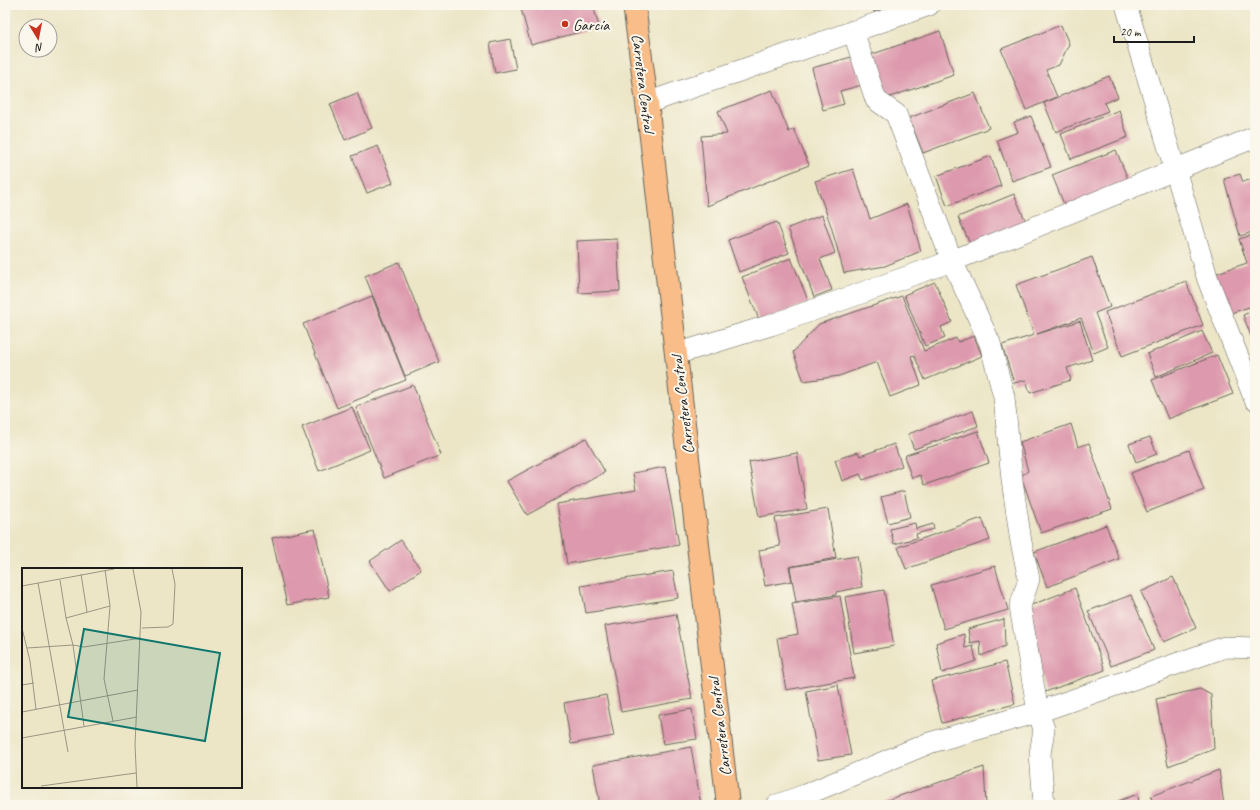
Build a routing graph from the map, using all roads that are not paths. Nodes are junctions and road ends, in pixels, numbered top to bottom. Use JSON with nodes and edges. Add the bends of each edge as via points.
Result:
{"nodes":[{"id":1,"x":634,"y":5,"type":"edge"},
{"id":2,"x":929,"y":5,"type":"edge"},
{"id":3,"x":1126,"y":5,"type":"edge"},
{"id":4,"x":853,"y":31,"type":"junction"},
{"id":5,"x":647,"y":103,"type":"junction"},
{"id":6,"x":1255,"y":137,"type":"edge"},
{"id":7,"x":1175,"y":170,"type":"junction"},
{"id":8,"x":952,"y":261,"type":"junction"},
{"id":9,"x":676,"y":354,"type":"junction"},
{"id":10,"x":1255,"y":400,"type":"edge"},
{"id":11,"x":1255,"y":648,"type":"edge"},
{"id":12,"x":1038,"y":712,"type":"junction"},
{"id":13,"x":728,"y":805,"type":"edge"},
{"id":14,"x":777,"y":805,"type":"edge"},
{"id":15,"x":1044,"y":805,"type":"edge"}],
"edges":[{"from":1,"to":5,"type":"highway","name":"Carretera Central"},
{"from":2,"to":4,"type":"street"},
{"from":3,"to":7,"type":"street"},
{"from":4,"to":5,"type":"street"},
{"from":4,"to":8,"type":"street","via":[[876,100],[896,114]]},
{"from":5,"to":9,"type":"highway","name":"Carretera Central"},
{"from":6,"to":7,"type":"street"},
{"from":7,"to":8,"type":"street"},
{"from":7,"to":10,"type":"street","via":[[1208,280]]},
{"from":8,"to":9,"type":"street","via":[[771,325]]},
{"from":8,"to":12,"type":"street","via":[[990,343],[1004,397],[1012,480],[1029,579],[1020,607]]},
{"from":9,"to":13,"type":"highway","name":"Carretera Central"},
{"from":11,"to":12,"type":"street","via":[[1224,647]]},
{"from":12,"to":14,"type":"street","via":[[929,743]]},
{"from":12,"to":15,"type":"street","via":[[1044,729],[1040,754]]}]}
